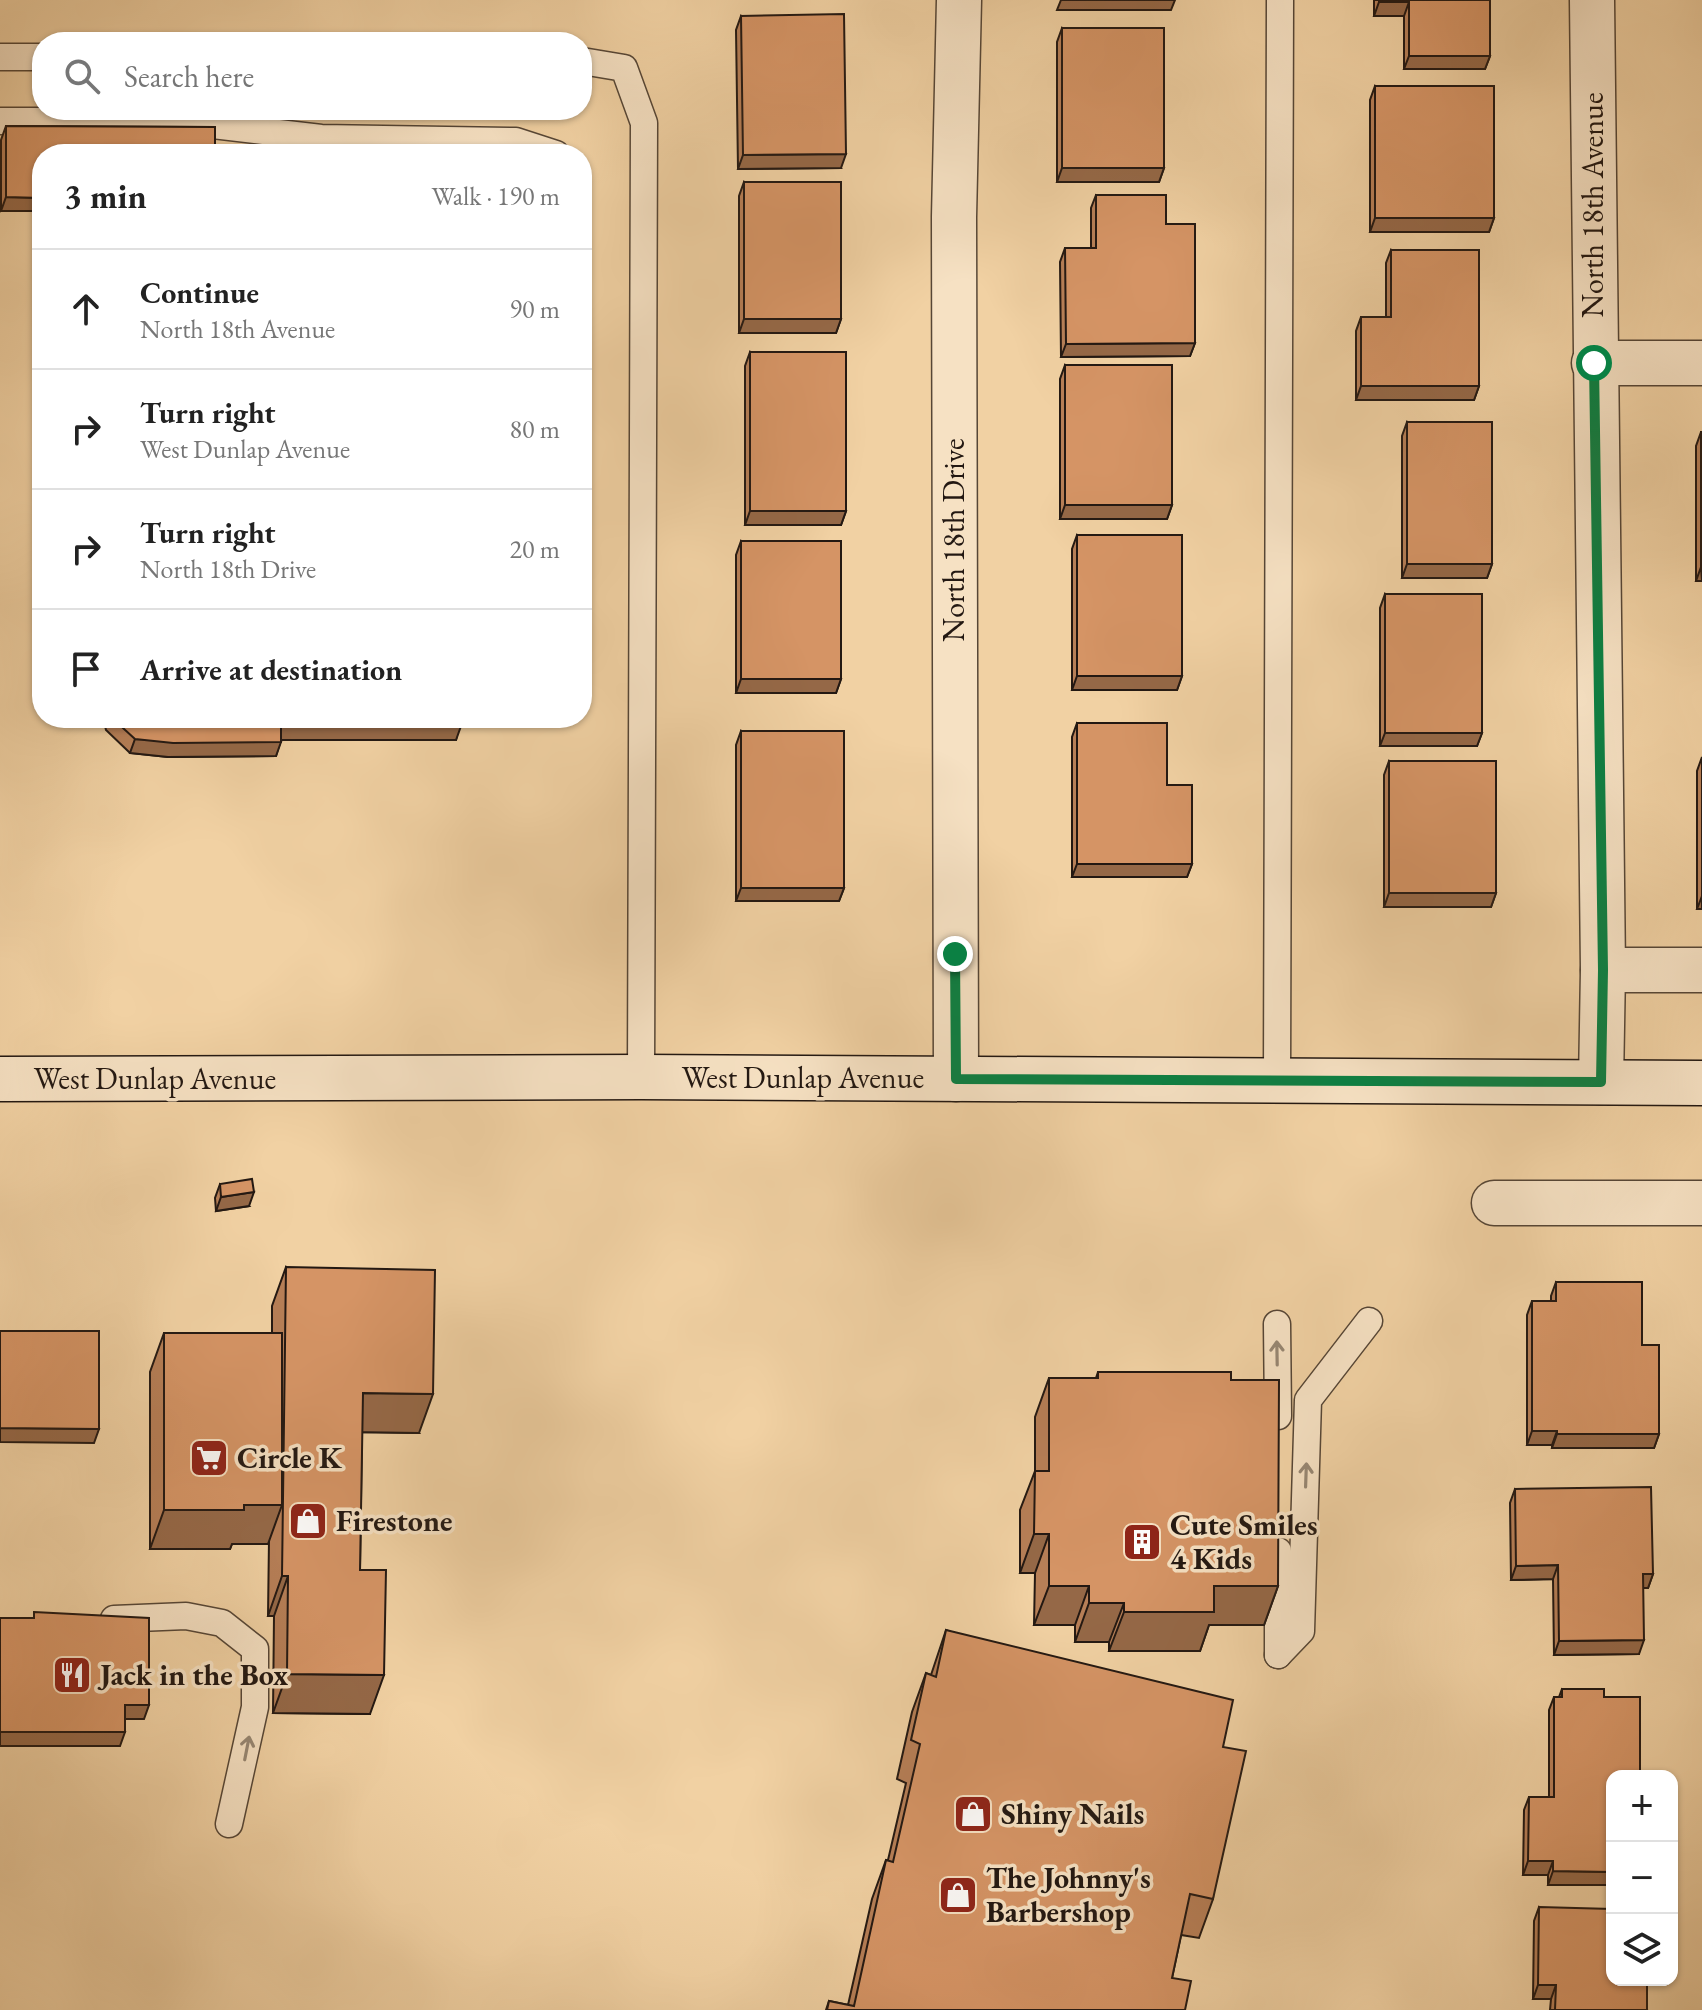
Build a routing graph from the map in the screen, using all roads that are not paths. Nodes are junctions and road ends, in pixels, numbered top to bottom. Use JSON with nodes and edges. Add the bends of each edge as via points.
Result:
{"nodes":[{"id":1,"x":959,"y":0,"type":"edge"},
{"id":2,"x":1280,"y":0,"type":"edge"},
{"id":3,"x":1592,"y":0,"type":"edge"},
{"id":4,"x":0,"y":57,"type":"edge"},
{"id":5,"x":32,"y":57,"type":"edge"},
{"id":6,"x":592,"y":63,"type":"edge"},
{"id":7,"x":0,"y":121,"type":"edge"},
{"id":8,"x":525,"y":144,"type":"edge"},
{"id":9,"x":1594,"y":363,"type":"junction"},
{"id":10,"x":1702,"y":363,"type":"edge"},
{"id":11,"x":1603,"y":970,"type":"junction"},
{"id":12,"x":1702,"y":970,"type":"edge"},
{"id":13,"x":641,"y":1077,"type":"junction"},
{"id":14,"x":0,"y":1079,"type":"edge"},
{"id":15,"x":956,"y":1079,"type":"junction"},
{"id":16,"x":1277,"y":1080,"type":"junction"},
{"id":17,"x":1601,"y":1082,"type":"junction"},
{"id":18,"x":1702,"y":1083,"type":"edge"},
{"id":19,"x":1494,"y":1203,"type":"dead end"},
{"id":20,"x":1702,"y":1203,"type":"edge"},
{"id":21,"x":1369,"y":1321,"type":"dead end"},
{"id":22,"x":1277,"y":1324,"type":"dead end"},
{"id":23,"x":1278,"y":1439,"type":"edge"},
{"id":24,"x":1278,"y":1518,"type":"edge"},
{"id":25,"x":83,"y":1620,"type":"edge"},
{"id":26,"x":229,"y":1824,"type":"dead end"}],
"edges":[{"from":1,"to":15,"type":"street","name":"North 18th Drive","via":[[954,217]]},
{"from":2,"to":16,"type":"lane"},
{"from":3,"to":9,"type":"street","name":"North 18th Avenue"},
{"from":4,"to":5,"type":"lane"},
{"from":6,"to":13,"type":"lane","via":[[624,68],[644,123]]},
{"from":7,"to":8,"type":"lane","via":[[179,121],[321,138]]},
{"from":9,"to":10,"type":"street"},
{"from":9,"to":11,"type":"street","name":"North 18th Avenue"},
{"from":11,"to":12,"type":"street"},
{"from":11,"to":17,"type":"street","name":"North 18th Avenue"},
{"from":13,"to":14,"type":"street","name":"West Dunlap Avenue"},
{"from":13,"to":15,"type":"street","name":"West Dunlap Avenue"},
{"from":15,"to":16,"type":"street","name":"West Dunlap Avenue"},
{"from":16,"to":17,"type":"street","name":"West Dunlap Avenue"},
{"from":17,"to":18,"type":"street","name":"West Dunlap Avenue"},
{"from":19,"to":20,"type":"street"},
{"from":24,"to":21,"type":"lane","one_way":true,"via":[[1278,1655],[1301,1631],[1308,1400]]},
{"from":23,"to":22,"type":"lane","one_way":true},
{"from":26,"to":25,"type":"lane","one_way":true,"via":[[255,1707],[255,1649],[222,1623],[198,1618]]}]}
